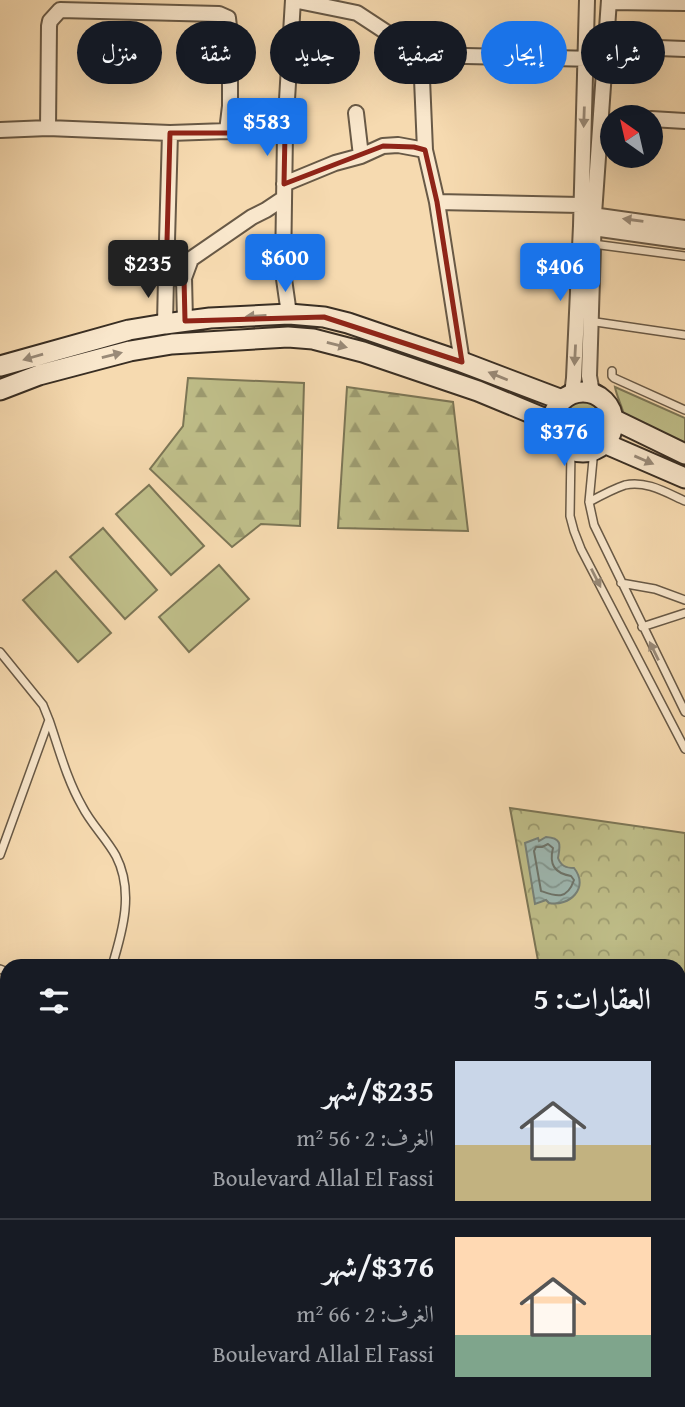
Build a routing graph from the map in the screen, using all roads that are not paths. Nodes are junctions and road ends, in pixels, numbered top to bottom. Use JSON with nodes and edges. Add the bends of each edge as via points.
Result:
{"nodes":[{"id":1,"x":293,"y":0,"type":"edge"},
{"id":2,"x":587,"y":0,"type":"edge"},
{"id":3,"x":609,"y":1,"type":"edge"},
{"id":4,"x":685,"y":4,"type":"edge"},
{"id":5,"x":587,"y":21,"type":"edge"},
{"id":6,"x":607,"y":21,"type":"edge"},
{"id":7,"x":374,"y":24,"type":"edge"},
{"id":8,"x":685,"y":50,"type":"edge"},
{"id":9,"x":665,"y":51,"type":"edge"},
{"id":10,"x":467,"y":56,"type":"edge"},
{"id":11,"x":581,"y":58,"type":"edge"},
{"id":12,"x":422,"y":84,"type":"edge"},
{"id":13,"x":586,"y":84,"type":"edge"},
{"id":14,"x":605,"y":84,"type":"edge"},
{"id":15,"x":606,"y":105,"type":"edge"},
{"id":16,"x":356,"y":113,"type":"dead end"},
{"id":17,"x":663,"y":120,"type":"edge"},
{"id":18,"x":685,"y":121,"type":"edge"},
{"id":19,"x":48,"y":128,"type":"junction"},
{"id":20,"x":0,"y":130,"type":"edge"},
{"id":21,"x":227,"y":131,"type":"junction"},
{"id":22,"x":170,"y":133,"type":"junction"},
{"id":23,"x":285,"y":133,"type":"junction"},
{"id":24,"x":600,"y":148,"type":"edge"},
{"id":25,"x":425,"y":150,"type":"junction"},
{"id":26,"x":361,"y":156,"type":"junction"},
{"id":27,"x":284,"y":191,"type":"junction"},
{"id":28,"x":437,"y":202,"type":"junction"},
{"id":29,"x":586,"y":217,"type":"junction"},
{"id":30,"x":685,"y":228,"type":"edge"},
{"id":31,"x":685,"y":241,"type":"edge"},
{"id":32,"x":593,"y":244,"type":"junction"},
{"id":33,"x":685,"y":256,"type":"edge"},
{"id":34,"x":166,"y":277,"type":"junction"},
{"id":35,"x":184,"y":278,"type":"junction"},
{"id":36,"x":289,"y":314,"type":"junction"},
{"id":37,"x":583,"y":321,"type":"junction"},
{"id":38,"x":175,"y":323,"type":"junction"},
{"id":39,"x":685,"y":335,"type":"edge"},
{"id":40,"x":462,"y":362,"type":"junction"},
{"id":41,"x":0,"y":366,"type":"edge"},
{"id":42,"x":612,"y":371,"type":"dead end"},
{"id":43,"x":0,"y":390,"type":"edge"},
{"id":44,"x":592,"y":393,"type":"junction"},
{"id":45,"x":567,"y":397,"type":"junction"},
{"id":46,"x":685,"y":410,"type":"edge"},
{"id":47,"x":613,"y":419,"type":"junction"},
{"id":48,"x":553,"y":422,"type":"junction"},
{"id":49,"x":599,"y":446,"type":"junction"},
{"id":50,"x":571,"y":449,"type":"junction"},
{"id":51,"x":685,"y":454,"type":"edge"},
{"id":52,"x":685,"y":478,"type":"edge"},
{"id":53,"x":685,"y":501,"type":"edge"},
{"id":54,"x":589,"y":502,"type":"junction"},
{"id":55,"x":621,"y":583,"type":"junction"},
{"id":56,"x":685,"y":600,"type":"edge"},
{"id":57,"x":685,"y":613,"type":"edge"},
{"id":58,"x":642,"y":627,"type":"junction"},
{"id":59,"x":0,"y":652,"type":"edge"},
{"id":60,"x":676,"y":695,"type":"junction"},
{"id":61,"x":685,"y":695,"type":"edge"},
{"id":62,"x":685,"y":712,"type":"edge"},
{"id":63,"x":49,"y":720,"type":"junction"},
{"id":64,"x":682,"y":737,"type":"edge"},
{"id":65,"x":685,"y":749,"type":"edge"},
{"id":66,"x":0,"y":855,"type":"edge"},
{"id":67,"x":114,"y":959,"type":"edge"}],
"edges":[{"from":1,"to":7,"type":"street","via":[[357,13]]},
{"from":1,"to":23,"type":"street"},
{"from":2,"to":5,"type":"street"},
{"from":3,"to":4,"type":"street"},
{"from":3,"to":6,"type":"street"},
{"from":8,"to":9,"type":"street"},
{"from":10,"to":11,"type":"street"},
{"from":12,"to":25,"type":"street"},
{"from":13,"to":29,"type":"street","one_way":true},
{"from":14,"to":15,"type":"street"},
{"from":16,"to":26,"type":"street"},
{"from":17,"to":18,"type":"street"},
{"from":19,"to":20,"type":"street"},
{"from":19,"to":21,"type":"street","via":[[49,26],[60,10],[219,14],[228,18]]},
{"from":19,"to":22,"type":"street"},
{"from":21,"to":22,"type":"street"},
{"from":21,"to":23,"type":"street"},
{"from":22,"to":34,"type":"street"},
{"from":23,"to":27,"type":"street"},
{"from":24,"to":29,"type":"street"},
{"from":25,"to":26,"type":"street","via":[[383,146]]},
{"from":25,"to":28,"type":"street"},
{"from":26,"to":27,"type":"street","via":[[335,163]]},
{"from":27,"to":35,"type":"street","via":[[266,209],[191,259]]},
{"from":27,"to":36,"type":"street","via":[[283,272]]},
{"from":28,"to":29,"type":"street"},
{"from":28,"to":40,"type":"street"},
{"from":30,"to":29,"type":"street","one_way":true},
{"from":29,"to":31,"type":"street"},
{"from":29,"to":32,"type":"street"},
{"from":29,"to":37,"type":"street"},
{"from":32,"to":33,"type":"lane"},
{"from":32,"to":37,"type":"street"},
{"from":34,"to":35,"type":"street"},
{"from":34,"to":38,"type":"street"},
{"from":35,"to":38,"type":"street"},
{"from":36,"to":38,"type":"main road","one_way":true},
{"from":36,"to":40,"type":"main road","via":[[348,323]]},
{"from":37,"to":39,"type":"lane"},
{"from":37,"to":44,"type":"street"},
{"from":37,"to":45,"type":"street","one_way":true},
{"from":38,"to":41,"type":"main road","one_way":true,"via":[[129,330]]},
{"from":45,"to":40,"type":"main road","one_way":true},
{"from":42,"to":46,"type":"lane","via":[[614,379]]},
{"from":43,"to":48,"type":"main road","one_way":true,"via":[[130,351],[288,337],[363,352]]},
{"from":44,"to":45,"type":"main road"},
{"from":44,"to":47,"type":"main road","via":[[606,403]]},
{"from":45,"to":48,"type":"main road"},
{"from":47,"to":49,"type":"main road","via":[[609,436]]},
{"from":47,"to":51,"type":"main road"},
{"from":48,"to":50,"type":"main road","via":[[558,439]]},
{"from":49,"to":50,"type":"main road","via":[[579,452]]},
{"from":49,"to":52,"type":"main road","one_way":true},
{"from":49,"to":54,"type":"lane"},
{"from":50,"to":64,"type":"lane","one_way":true,"via":[[573,531]]},
{"from":53,"to":54,"type":"lane","via":[[639,484]]},
{"from":54,"to":55,"type":"lane","via":[[594,525]]},
{"from":55,"to":56,"type":"lane"},
{"from":55,"to":58,"type":"lane"},
{"from":57,"to":58,"type":"lane"},
{"from":60,"to":58,"type":"lane","one_way":true},
{"from":59,"to":63,"type":"lane","via":[[43,705]]},
{"from":60,"to":61,"type":"lane"},
{"from":60,"to":62,"type":"lane"},
{"from":63,"to":66,"type":"lane"},
{"from":63,"to":67,"type":"lane","via":[[82,807],[116,855],[124,876],[126,909]]},
{"from":64,"to":65,"type":"lane"}]}
